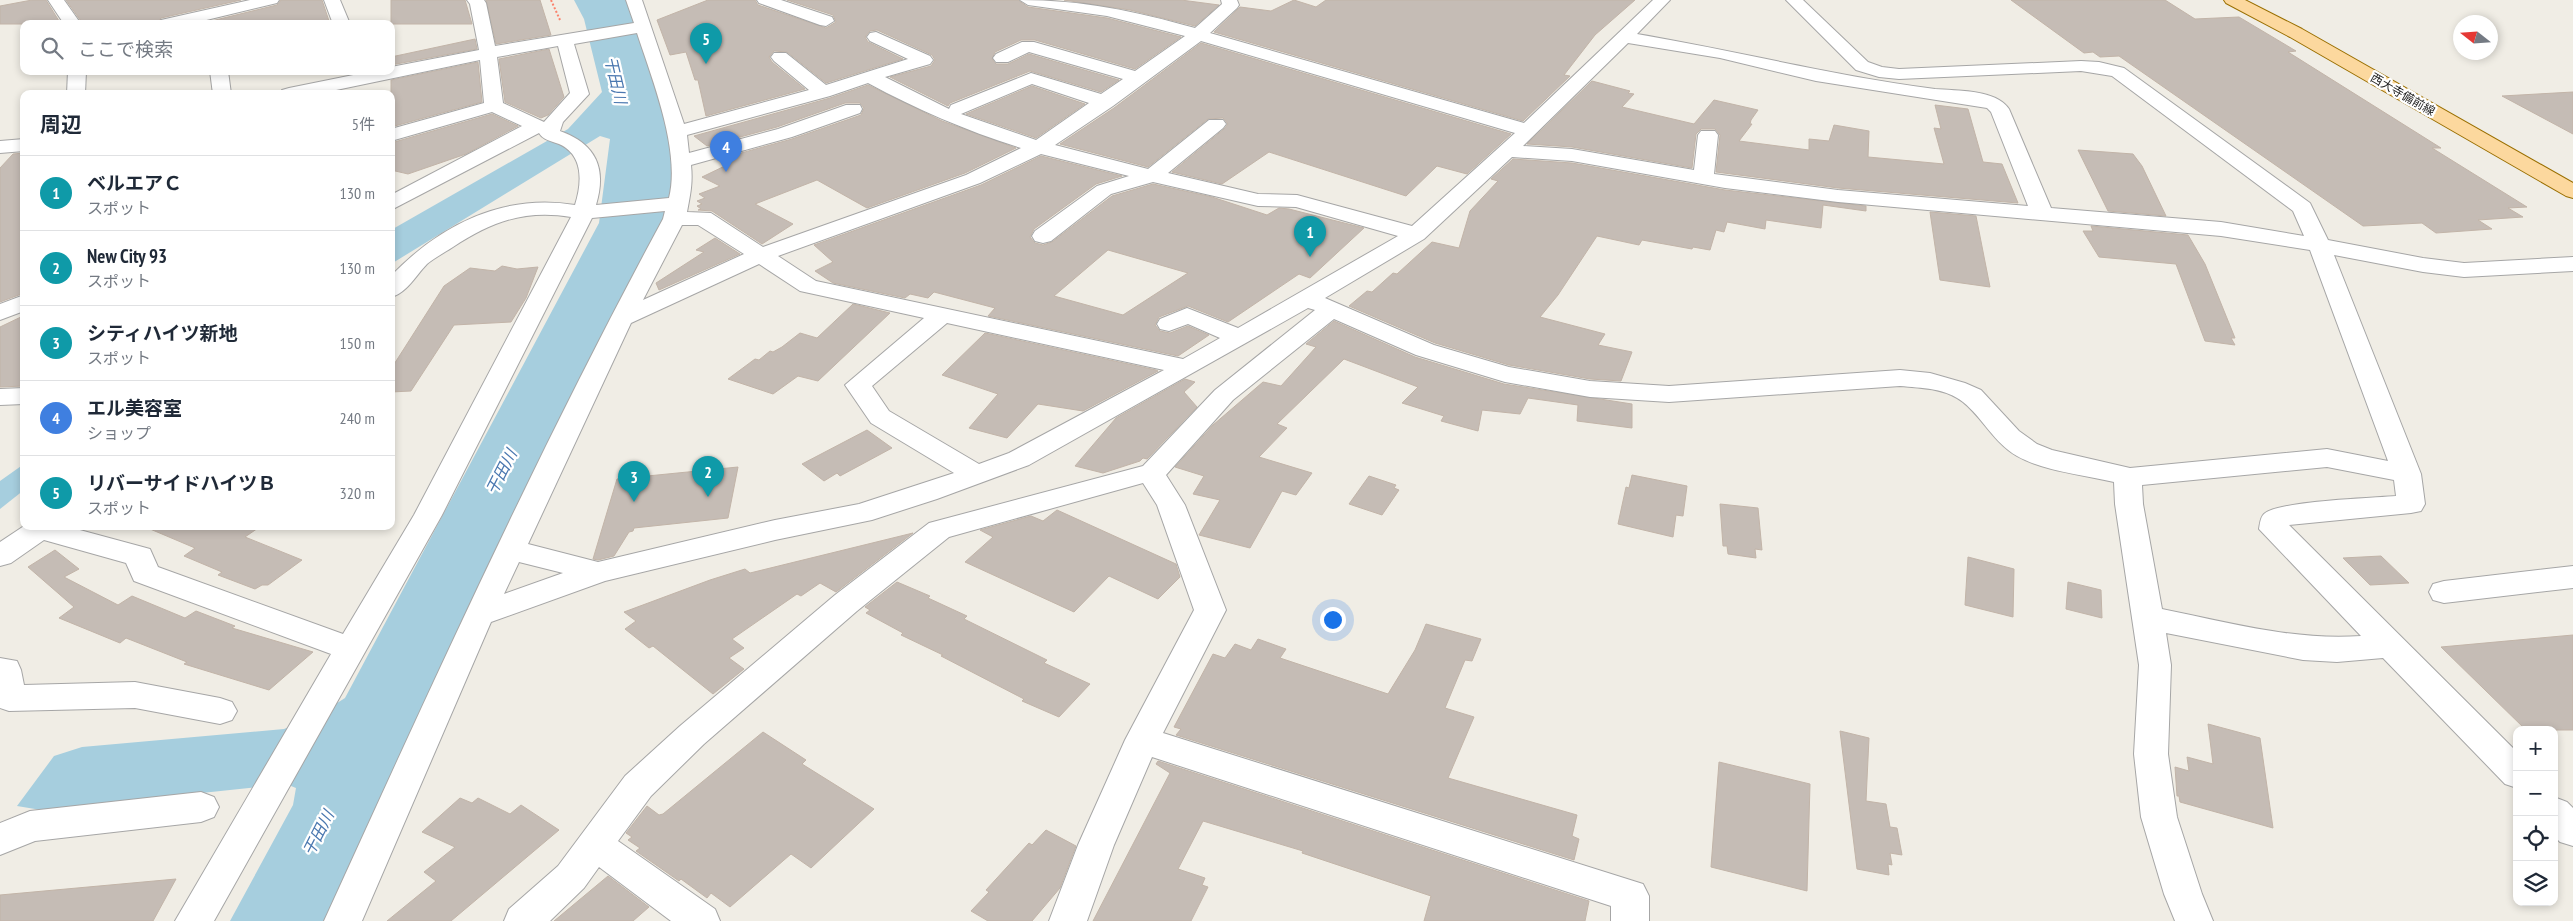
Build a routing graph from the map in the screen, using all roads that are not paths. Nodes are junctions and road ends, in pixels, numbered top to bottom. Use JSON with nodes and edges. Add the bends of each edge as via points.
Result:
{"nodes":[{"id":1,"x":56,"y":0,"type":"edge"},
{"id":2,"x":196,"y":0,"type":"edge"},
{"id":3,"x":271,"y":0,"type":"edge"},
{"id":4,"x":332,"y":0,"type":"edge"},
{"id":5,"x":475,"y":0,"type":"edge"},
{"id":6,"x":634,"y":0,"type":"edge"},
{"id":7,"x":765,"y":0,"type":"edge"},
{"id":8,"x":1028,"y":0,"type":"edge"},
{"id":9,"x":1230,"y":0,"type":"edge"},
{"id":10,"x":1662,"y":0,"type":"edge"},
{"id":11,"x":1794,"y":0,"type":"edge"},
{"id":12,"x":2232,"y":0,"type":"edge"},
{"id":13,"x":2260,"y":0,"type":"edge"},
{"id":14,"x":211,"y":19,"type":"edge"},
{"id":15,"x":70,"y":20,"type":"edge"},
{"id":16,"x":340,"y":20,"type":"edge"},
{"id":17,"x":826,"y":21,"type":"dead end"},
{"id":18,"x":639,"y":28,"type":"junction"},
{"id":19,"x":1198,"y":35,"type":"junction"},
{"id":20,"x":876,"y":37,"type":"dead end"},
{"id":21,"x":1625,"y":37,"type":"junction"},
{"id":22,"x":570,"y":40,"type":"junction"},
{"id":23,"x":488,"y":53,"type":"junction"},
{"id":24,"x":780,"y":57,"type":"dead end"},
{"id":25,"x":1002,"y":58,"type":"dead end"},
{"id":26,"x":395,"y":74,"type":"edge"},
{"id":27,"x":76,"y":75,"type":"edge"},
{"id":28,"x":220,"y":75,"type":"edge"},
{"id":29,"x":392,"y":75,"type":"edge"},
{"id":30,"x":870,"y":76,"type":"junction"},
{"id":31,"x":1139,"y":78,"type":"junction"},
{"id":32,"x":366,"y":81,"type":"edge"},
{"id":33,"x":76,"y":90,"type":"edge"},
{"id":34,"x":221,"y":90,"type":"edge"},
{"id":35,"x":313,"y":90,"type":"edge"},
{"id":36,"x":823,"y":92,"type":"junction"},
{"id":37,"x":1106,"y":102,"type":"junction"},
{"id":38,"x":494,"y":106,"type":"junction"},
{"id":39,"x":853,"y":109,"type":"dead end"},
{"id":40,"x":958,"y":109,"type":"dead end"},
{"id":41,"x":1216,"y":124,"type":"dead end"},
{"id":42,"x":1527,"y":130,"type":"junction"},
{"id":43,"x":395,"y":131,"type":"edge"},
{"id":44,"x":677,"y":132,"type":"junction"},
{"id":45,"x":1708,"y":135,"type":"dead end"},
{"id":46,"x":1039,"y":147,"type":"junction"},
{"id":47,"x":1507,"y":151,"type":"junction"},
{"id":48,"x":2538,"y":151,"type":"dead end"},
{"id":49,"x":680,"y":162,"type":"junction"},
{"id":50,"x":1152,"y":176,"type":"junction"},
{"id":51,"x":1703,"y":178,"type":"junction"},
{"id":52,"x":2573,"y":192,"type":"edge"},
{"id":53,"x":395,"y":202,"type":"edge"},
{"id":54,"x":674,"y":208,"type":"junction"},
{"id":55,"x":587,"y":213,"type":"junction"},
{"id":56,"x":2042,"y":213,"type":"junction"},
{"id":57,"x":1416,"y":234,"type":"junction"},
{"id":58,"x":1043,"y":236,"type":"dead end"},
{"id":59,"x":2319,"y":244,"type":"junction"},
{"id":60,"x":761,"y":255,"type":"junction"},
{"id":61,"x":2573,"y":264,"type":"edge"},
{"id":62,"x":395,"y":286,"type":"edge"},
{"id":63,"x":20,"y":304,"type":"edge"},
{"id":64,"x":1318,"y":304,"type":"junction"},
{"id":65,"x":0,"y":313,"type":"edge"},
{"id":66,"x":943,"y":314,"type":"junction"},
{"id":67,"x":621,"y":319,"type":"junction"},
{"id":68,"x":1169,"y":324,"type":"dead end"},
{"id":69,"x":1239,"y":337,"type":"junction"},
{"id":70,"x":1187,"y":367,"type":"junction"},
{"id":71,"x":20,"y":396,"type":"edge"},
{"id":72,"x":0,"y":398,"type":"edge"},
{"id":73,"x":1151,"y":474,"type":"junction"},
{"id":74,"x":2407,"y":474,"type":"junction"},
{"id":75,"x":977,"y":475,"type":"junction"},
{"id":76,"x":2130,"y":477,"type":"junction"},
{"id":77,"x":927,"y":493,"type":"junction"},
{"id":78,"x":38,"y":530,"type":"edge"},
{"id":79,"x":48,"y":530,"type":"edge"},
{"id":80,"x":938,"y":530,"type":"junction"},
{"id":81,"x":511,"y":550,"type":"junction"},
{"id":82,"x":0,"y":556,"type":"edge"},
{"id":83,"x":598,"y":572,"type":"junction"},
{"id":84,"x":2573,"y":577,"type":"edge"},
{"id":85,"x":2444,"y":592,"type":"dead end"},
{"id":86,"x":479,"y":615,"type":"junction"},
{"id":87,"x":2148,"y":618,"type":"junction"},
{"id":88,"x":2390,"y":646,"type":"junction"},
{"id":89,"x":350,"y":649,"type":"junction"},
{"id":90,"x":0,"y":670,"type":"edge"},
{"id":91,"x":220,"y":710,"type":"dead end"},
{"id":92,"x":1142,"y":740,"type":"junction"},
{"id":93,"x":2514,"y":771,"type":"edge"},
{"id":94,"x":201,"y":807,"type":"dead end"},
{"id":95,"x":2558,"y":816,"type":"edge"},
{"id":96,"x":2573,"y":831,"type":"edge"},
{"id":97,"x":0,"y":840,"type":"edge"},
{"id":98,"x":594,"y":848,"type":"junction"},
{"id":99,"x":194,"y":921,"type":"edge"},
{"id":100,"x":343,"y":921,"type":"edge"},
{"id":101,"x":523,"y":921,"type":"edge"},
{"id":102,"x":701,"y":921,"type":"edge"},
{"id":103,"x":1068,"y":921,"type":"edge"},
{"id":104,"x":1630,"y":921,"type":"edge"},
{"id":105,"x":2194,"y":921,"type":"edge"}],
"edges":[{"from":1,"to":15,"type":"street"},
{"from":2,"to":14,"type":"street"},
{"from":3,"to":14,"type":"street"},
{"from":4,"to":16,"type":"street"},
{"from":5,"to":23,"type":"street"},
{"from":6,"to":18,"type":"street"},
{"from":7,"to":17,"type":"street"},
{"from":8,"to":19,"type":"street","via":[[1106,11]]},
{"from":9,"to":19,"type":"street","via":[[1232,5]]},
{"from":10,"to":21,"type":"street"},
{"from":11,"to":59,"type":"street","via":[[1858,62],[1879,72],[1899,74],[2081,66],[2118,72],[2302,208]]},
{"from":12,"to":52,"type":"main road","name":"西大寺備前線","via":[[2296,33]]},
{"from":13,"to":48,"type":"main road","name":"西大寺備前線"},
{"from":18,"to":22,"type":"street"},
{"from":18,"to":44,"type":"street","via":[[664,86]]},
{"from":19,"to":31,"type":"street"},
{"from":19,"to":42,"type":"street"},
{"from":20,"to":30,"type":"street","via":[[924,60]]},
{"from":21,"to":42,"type":"street"},
{"from":21,"to":56,"type":"street","via":[[1720,53],[1816,76],[1994,104],[2000,109]]},
{"from":22,"to":23,"type":"street"},
{"from":22,"to":55,"type":"street","via":[[580,94],[554,120],[548,133],[576,146],[591,169]]},
{"from":23,"to":26,"type":"street"},
{"from":23,"to":38,"type":"street"},
{"from":24,"to":36,"type":"street"},
{"from":25,"to":31,"type":"street","via":[[1028,46]]},
{"from":27,"to":33,"type":"street"},
{"from":28,"to":34,"type":"street"},
{"from":29,"to":32,"type":"street"},
{"from":30,"to":36,"type":"street"},
{"from":30,"to":46,"type":"street","via":[[936,111]]},
{"from":31,"to":37,"type":"street"},
{"from":32,"to":35,"type":"street"},
{"from":36,"to":44,"type":"street"},
{"from":37,"to":40,"type":"street","via":[[1031,78]]},
{"from":37,"to":46,"type":"street"},
{"from":38,"to":43,"type":"street"},
{"from":38,"to":53,"type":"street","via":[[537,126]]},
{"from":39,"to":49,"type":"street","via":[[785,133]]},
{"from":41,"to":50,"type":"street"},
{"from":42,"to":47,"type":"street"},
{"from":44,"to":49,"type":"street"},
{"from":45,"to":51,"type":"street"},
{"from":46,"to":50,"type":"street"},
{"from":46,"to":60,"type":"street","via":[[972,179]]},
{"from":47,"to":51,"type":"street","via":[[1572,155]]},
{"from":47,"to":57,"type":"street"},
{"from":49,"to":54,"type":"street","via":[[683,184]]},
{"from":50,"to":57,"type":"street","via":[[1258,200],[1296,201]]},
{"from":50,"to":58,"type":"street","via":[[1104,190]]},
{"from":51,"to":56,"type":"street","via":[[1838,196]]},
{"from":54,"to":55,"type":"street"},
{"from":54,"to":60,"type":"street","via":[[703,218]]},
{"from":54,"to":67,"type":"street"},
{"from":55,"to":62,"type":"street","via":[[526,208],[498,215],[465,229],[421,258]]},
{"from":55,"to":89,"type":"street","via":[[428,515]]},
{"from":56,"to":59,"type":"street","via":[[2220,229]]},
{"from":57,"to":64,"type":"street"},
{"from":59,"to":61,"type":"street","via":[[2464,270]]},
{"from":59,"to":74,"type":"street"},
{"from":60,"to":66,"type":"street","via":[[808,286]]},
{"from":60,"to":67,"type":"street"},
{"from":63,"to":65,"type":"street"},
{"from":64,"to":69,"type":"street"},
{"from":64,"to":73,"type":"street","via":[[1224,395]]},
{"from":64,"to":76,"type":"street","via":[[1425,350],[1505,374],[1590,389],[1669,394],[1900,378],[1930,381],[1972,396],[2009,437],[2027,450]]},
{"from":66,"to":70,"type":"street"},
{"from":66,"to":75,"type":"street","via":[[858,385],[880,417]]},
{"from":67,"to":81,"type":"street"},
{"from":68,"to":69,"type":"street","via":[[1186,314]]},
{"from":69,"to":70,"type":"street"},
{"from":70,"to":75,"type":"street","via":[[1019,459]]},
{"from":71,"to":72,"type":"street"},
{"from":73,"to":80,"type":"street"},
{"from":73,"to":92,"type":"street","via":[[1171,505],[1210,610]]},
{"from":74,"to":76,"type":"street","via":[[2327,458]]},
{"from":74,"to":88,"type":"street","via":[[2411,504],[2286,516],[2273,524],[2278,535]]},
{"from":75,"to":77,"type":"street"},
{"from":76,"to":87,"type":"street","via":[[2129,504]]},
{"from":77,"to":80,"type":"street"},
{"from":77,"to":83,"type":"street","via":[[862,513]]},
{"from":78,"to":82,"type":"street"},
{"from":79,"to":89,"type":"street","via":[[139,556],[144,574]]},
{"from":80,"to":98,"type":"street","via":[[846,603],[692,735],[638,786]]},
{"from":81,"to":83,"type":"street"},
{"from":81,"to":86,"type":"street"},
{"from":83,"to":86,"type":"street"},
{"from":84,"to":85,"type":"street"},
{"from":86,"to":100,"type":"street"},
{"from":87,"to":88,"type":"street","via":[[2303,648],[2337,650]]},
{"from":87,"to":105,"type":"street","via":[[2155,665],[2151,754],[2159,818]]},
{"from":88,"to":93,"type":"street"},
{"from":89,"to":99,"type":"street"},
{"from":90,"to":91,"type":"street","via":[[5,670],[10,698],[134,695]]},
{"from":92,"to":103,"type":"street"},
{"from":92,"to":104,"type":"street","via":[[1630,896]]},
{"from":94,"to":97,"type":"street","via":[[30,826]]},
{"from":95,"to":96,"type":"street"},
{"from":98,"to":101,"type":"street","via":[[571,878]]},
{"from":98,"to":102,"type":"street","via":[[608,853]]}]}
